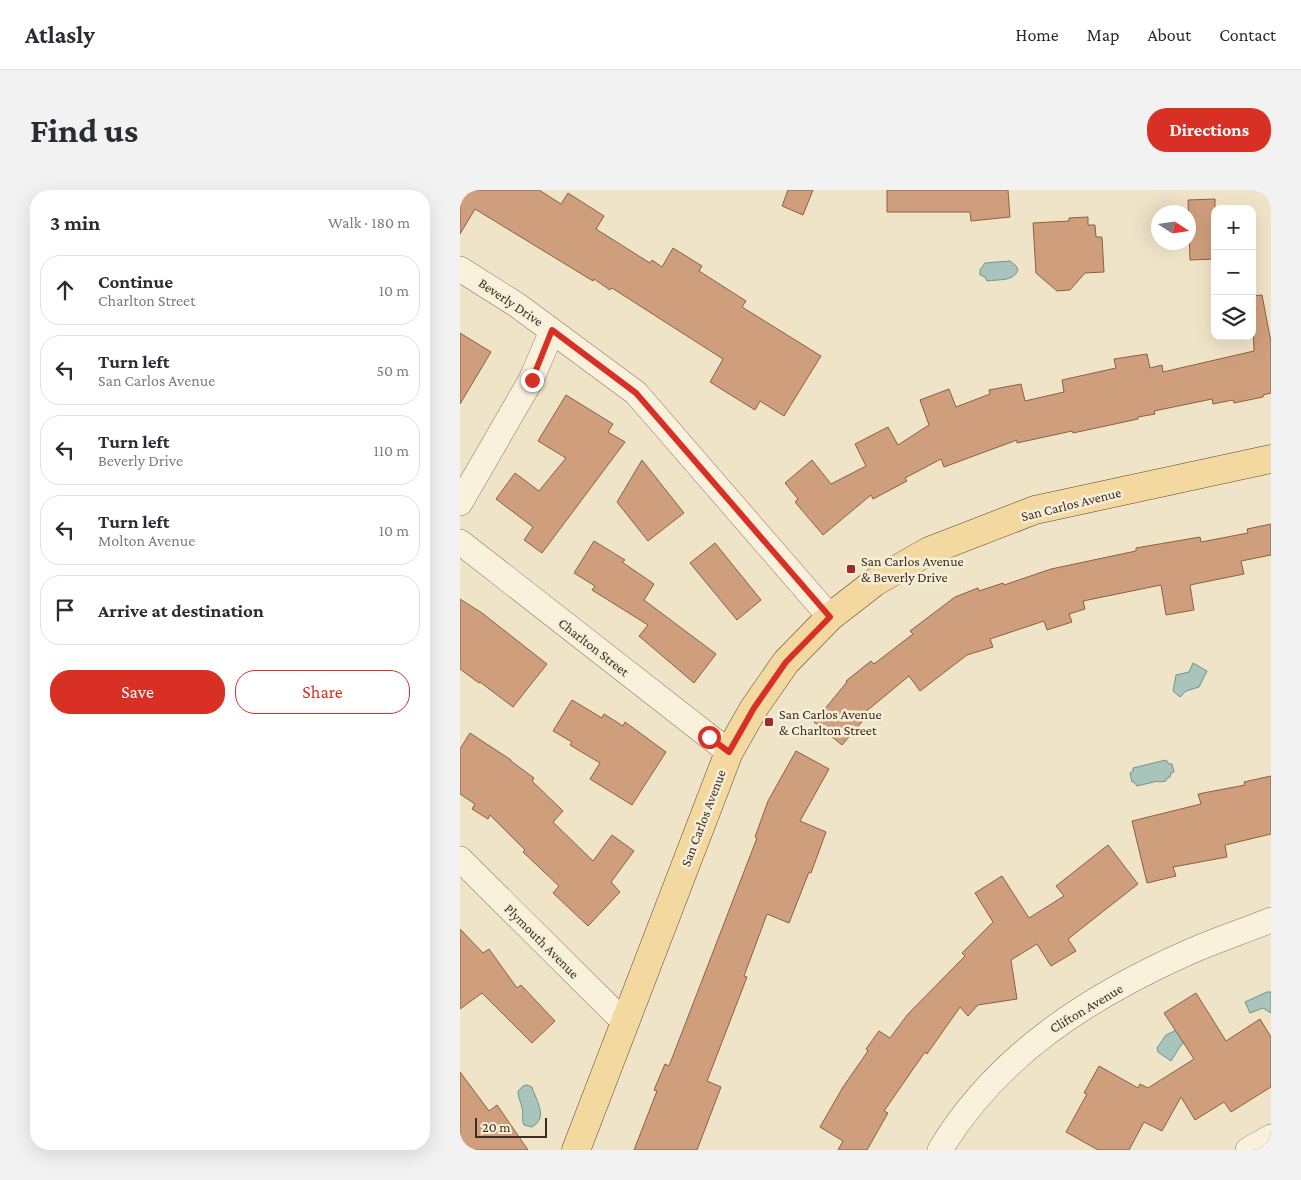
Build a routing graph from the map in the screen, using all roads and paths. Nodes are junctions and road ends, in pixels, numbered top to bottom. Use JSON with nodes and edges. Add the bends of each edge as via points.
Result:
{"nodes":[{"id":1,"x":460,"y":269,"type":"edge"},
{"id":2,"x":552,"y":330,"type":"junction"},
{"id":3,"x":1271,"y":459,"type":"edge"},
{"id":4,"x":460,"y":503,"type":"edge"},
{"id":5,"x":460,"y":542,"type":"edge"},
{"id":6,"x":830,"y":617,"type":"junction"},
{"id":7,"x":729,"y":752,"type":"junction"},
{"id":8,"x":460,"y":859,"type":"edge"},
{"id":9,"x":1271,"y":920,"type":"edge"},
{"id":10,"x":624,"y":1022,"type":"junction"},
{"id":11,"x":1271,"y":1137,"type":"edge"},
{"id":12,"x":576,"y":1150,"type":"edge"},
{"id":13,"x":940,"y":1150,"type":"edge"},
{"id":14,"x":1248,"y":1150,"type":"edge"}],
"edges":[{"from":1,"to":2,"type":"street","name":"Beverly Drive"},
{"from":2,"to":4,"type":"street","via":[[532,380]]},
{"from":2,"to":6,"type":"street","name":"Beverly Drive","via":[[636,393]]},
{"from":3,"to":6,"type":"main road","name":"San Carlos Avenue","via":[[1035,510],[929,551],[875,582]]},
{"from":5,"to":7,"type":"street","name":"Charlton Street"},
{"from":6,"to":7,"type":"main road","name":"San Carlos Avenue","via":[[786,662]]},
{"from":7,"to":10,"type":"main road","name":"San Carlos Avenue"},
{"from":8,"to":10,"type":"street","name":"Plymouth Avenue"},
{"from":9,"to":13,"type":"street","name":"Clifton Avenue","via":[[1181,956],[1098,998],[1044,1034],[1005,1068],[955,1125]]},
{"from":10,"to":12,"type":"main road","name":"San Carlos Avenue"},
{"from":11,"to":14,"type":"street"}]}
